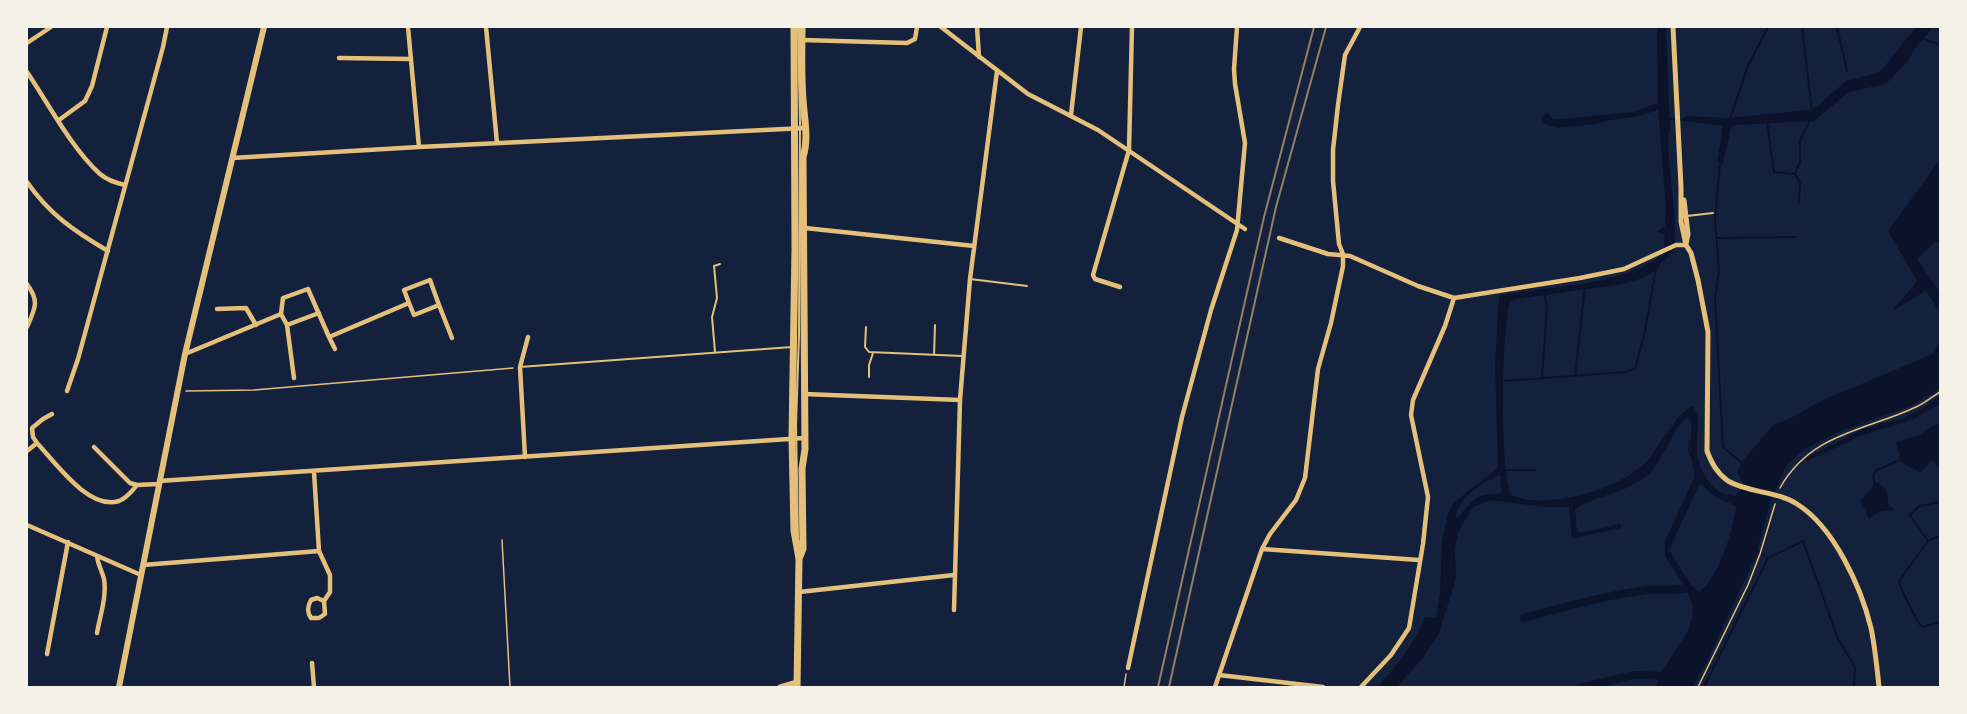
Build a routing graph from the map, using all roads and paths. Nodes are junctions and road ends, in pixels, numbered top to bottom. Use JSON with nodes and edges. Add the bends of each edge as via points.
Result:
{"nodes":[{"id":1,"x":51,"y":27,"type":"edge"},
{"id":2,"x":107,"y":27,"type":"edge"},
{"id":3,"x":167,"y":27,"type":"edge"},
{"id":4,"x":264,"y":27,"type":"edge"},
{"id":5,"x":408,"y":27,"type":"edge"},
{"id":6,"x":486,"y":27,"type":"edge"},
{"id":7,"x":798,"y":27,"type":"edge"},
{"id":8,"x":917,"y":27,"type":"edge"},
{"id":9,"x":941,"y":27,"type":"edge"},
{"id":10,"x":977,"y":27,"type":"edge"},
{"id":11,"x":1081,"y":27,"type":"edge"},
{"id":12,"x":1132,"y":27,"type":"edge"},
{"id":13,"x":1237,"y":27,"type":"edge"},
{"id":14,"x":1360,"y":27,"type":"edge"},
{"id":15,"x":1673,"y":27,"type":"edge"},
{"id":16,"x":802,"y":40,"type":"junction"},
{"id":17,"x":27,"y":43,"type":"edge"},
{"id":18,"x":979,"y":57,"type":"junction"},
{"id":19,"x":339,"y":58,"type":"dead end"},
{"id":20,"x":411,"y":59,"type":"junction"},
{"id":21,"x":997,"y":71,"type":"junction"},
{"id":22,"x":27,"y":72,"type":"edge"},
{"id":23,"x":1071,"y":115,"type":"junction"},
{"id":24,"x":59,"y":120,"type":"junction"},
{"id":25,"x":800,"y":128,"type":"junction"},
{"id":26,"x":497,"y":143,"type":"junction"},
{"id":27,"x":419,"y":147,"type":"junction"},
{"id":28,"x":1130,"y":150,"type":"junction"},
{"id":29,"x":232,"y":158,"type":"junction"},
{"id":30,"x":27,"y":182,"type":"edge"},
{"id":31,"x":125,"y":184,"type":"junction"},
{"id":32,"x":1682,"y":187,"type":"junction"},
{"id":33,"x":1713,"y":213,"type":"dead end"},
{"id":34,"x":1687,"y":216,"type":"junction"},
{"id":35,"x":1238,"y":223,"type":"junction"},
{"id":36,"x":804,"y":228,"type":"junction"},
{"id":37,"x":1245,"y":229,"type":"dead end"},
{"id":38,"x":1279,"y":238,"type":"dead end"},
{"id":39,"x":974,"y":246,"type":"junction"},
{"id":40,"x":1686,"y":246,"type":"junction"},
{"id":41,"x":108,"y":250,"type":"junction"},
{"id":42,"x":1344,"y":254,"type":"junction"},
{"id":43,"x":720,"y":264,"type":"dead end"},
{"id":44,"x":970,"y":279,"type":"junction"},
{"id":45,"x":27,"y":284,"type":"edge"},
{"id":46,"x":1027,"y":286,"type":"dead end"},
{"id":47,"x":1120,"y":287,"type":"dead end"},
{"id":48,"x":1454,"y":298,"type":"junction"},
{"id":49,"x":409,"y":303,"type":"junction"},
{"id":50,"x":439,"y":305,"type":"junction"},
{"id":51,"x":218,"y":309,"type":"dead end"},
{"id":52,"x":319,"y":313,"type":"junction"},
{"id":53,"x":281,"y":314,"type":"junction"},
{"id":54,"x":256,"y":325,"type":"junction"},
{"id":55,"x":286,"y":325,"type":"junction"},
{"id":56,"x":935,"y":325,"type":"dead end"},
{"id":57,"x":27,"y":327,"type":"edge"},
{"id":58,"x":866,"y":327,"type":"dead end"},
{"id":59,"x":329,"y":337,"type":"junction"},
{"id":60,"x":528,"y":337,"type":"dead end"},
{"id":61,"x":452,"y":338,"type":"dead end"},
{"id":62,"x":798,"y":347,"type":"junction"},
{"id":63,"x":335,"y":349,"type":"dead end"},
{"id":64,"x":715,"y":353,"type":"junction"},
{"id":65,"x":873,"y":353,"type":"junction"},
{"id":66,"x":185,"y":354,"type":"junction"},
{"id":67,"x":934,"y":355,"type":"junction"},
{"id":68,"x":964,"y":357,"type":"junction"},
{"id":69,"x":520,"y":367,"type":"junction"},
{"id":70,"x":869,"y":376,"type":"dead end"},
{"id":71,"x":294,"y":378,"type":"dead end"},
{"id":72,"x":869,"y":390,"type":"dead end"},
{"id":73,"x":67,"y":391,"type":"dead end"},
{"id":74,"x":177,"y":392,"type":"junction"},
{"id":75,"x":1940,"y":392,"type":"edge"},
{"id":76,"x":804,"y":394,"type":"junction"},
{"id":77,"x":869,"y":396,"type":"junction"},
{"id":78,"x":960,"y":400,"type":"junction"},
{"id":79,"x":52,"y":414,"type":"dead end"},
{"id":80,"x":798,"y":438,"type":"junction"},
{"id":81,"x":37,"y":442,"type":"junction"},
{"id":82,"x":94,"y":447,"type":"dead end"},
{"id":83,"x":27,"y":452,"type":"edge"},
{"id":84,"x":525,"y":457,"type":"junction"},
{"id":85,"x":314,"y":472,"type":"junction"},
{"id":86,"x":159,"y":483,"type":"junction"},
{"id":87,"x":137,"y":485,"type":"junction"},
{"id":88,"x":1779,"y":490,"type":"dead end"},
{"id":89,"x":1780,"y":498,"type":"junction"},
{"id":90,"x":27,"y":525,"type":"edge"},
{"id":91,"x":502,"y":540,"type":"dead end"},
{"id":92,"x":68,"y":542,"type":"junction"},
{"id":93,"x":1262,"y":549,"type":"junction"},
{"id":94,"x":319,"y":551,"type":"junction"},
{"id":95,"x":97,"y":556,"type":"junction"},
{"id":96,"x":799,"y":559,"type":"junction"},
{"id":97,"x":1419,"y":560,"type":"junction"},
{"id":98,"x":142,"y":565,"type":"junction"},
{"id":99,"x":141,"y":575,"type":"junction"},
{"id":100,"x":954,"y":575,"type":"junction"},
{"id":101,"x":799,"y":592,"type":"junction"},
{"id":102,"x":324,"y":601,"type":"junction"},
{"id":103,"x":954,"y":610,"type":"dead end"},
{"id":104,"x":97,"y":633,"type":"dead end"},
{"id":105,"x":47,"y":654,"type":"dead end"},
{"id":106,"x":312,"y":663,"type":"dead end"},
{"id":107,"x":1128,"y":668,"type":"joint"},
{"id":108,"x":1219,"y":675,"type":"junction"},
{"id":109,"x":797,"y":685,"type":"edge"},
{"id":110,"x":119,"y":687,"type":"edge"},
{"id":111,"x":314,"y":687,"type":"edge"},
{"id":112,"x":510,"y":687,"type":"edge"},
{"id":113,"x":780,"y":687,"type":"edge"},
{"id":114,"x":1124,"y":687,"type":"edge"},
{"id":115,"x":1215,"y":687,"type":"edge"},
{"id":116,"x":1323,"y":687,"type":"edge"},
{"id":117,"x":1361,"y":687,"type":"edge"},
{"id":118,"x":1698,"y":687,"type":"edge"},
{"id":119,"x":1879,"y":687,"type":"edge"}],
"edges":[{"from":1,"to":17,"type":"street"},
{"from":2,"to":24,"type":"street","via":[[85,101]]},
{"from":3,"to":31,"type":"street"},
{"from":4,"to":29,"type":"main road"},
{"from":5,"to":20,"type":"street"},
{"from":6,"to":26,"type":"street"},
{"from":7,"to":16,"type":"main road"},
{"from":7,"to":25,"type":"main road"},
{"from":8,"to":16,"type":"street","via":[[915,39],[907,43]]},
{"from":9,"to":18,"type":"street"},
{"from":10,"to":18,"type":"street"},
{"from":11,"to":23,"type":"street"},
{"from":12,"to":28,"type":"street"},
{"from":13,"to":35,"type":"street","via":[[1235,84],[1245,143]]},
{"from":14,"to":42,"type":"street","via":[[1345,55],[1333,150],[1334,202],[1339,244]]},
{"from":15,"to":32,"type":"street"},
{"from":16,"to":25,"type":"main road"},
{"from":18,"to":21,"type":"street"},
{"from":19,"to":20,"type":"street"},
{"from":20,"to":27,"type":"street"},
{"from":21,"to":23,"type":"street","via":[[1028,94]]},
{"from":21,"to":39,"type":"street"},
{"from":22,"to":24,"type":"street"},
{"from":23,"to":28,"type":"street"},
{"from":24,"to":31,"type":"street","via":[[102,175]]},
{"from":25,"to":26,"type":"street"},
{"from":25,"to":36,"type":"main road","via":[[805,150]]},
{"from":25,"to":62,"type":"main road"},
{"from":26,"to":27,"type":"street"},
{"from":27,"to":29,"type":"street"},
{"from":28,"to":35,"type":"street"},
{"from":28,"to":47,"type":"street","via":[[1093,275]]},
{"from":29,"to":66,"type":"main road"},
{"from":30,"to":41,"type":"street","via":[[59,220]]},
{"from":31,"to":41,"type":"street"},
{"from":32,"to":34,"type":"street"},
{"from":32,"to":40,"type":"street","via":[[1681,222]]},
{"from":33,"to":34,"type":"lane"},
{"from":34,"to":40,"type":"street"},
{"from":35,"to":37,"type":"street"},
{"from":35,"to":107,"type":"street","via":[[1182,417]]},
{"from":36,"to":39,"type":"street"},
{"from":36,"to":62,"type":"main road"},
{"from":38,"to":42,"type":"street","via":[[1328,254]]},
{"from":39,"to":44,"type":"street"},
{"from":40,"to":48,"type":"street","via":[[1676,246],[1624,269]]},
{"from":40,"to":89,"type":"street","via":[[1697,275],[1708,332],[1707,451],[1720,476]]},
{"from":41,"to":73,"type":"street"},
{"from":42,"to":48,"type":"street"},
{"from":42,"to":93,"type":"street","via":[[1318,369],[1302,488]]},
{"from":43,"to":64,"type":"lane","via":[[714,266]]},
{"from":44,"to":46,"type":"lane"},
{"from":44,"to":68,"type":"street"},
{"from":45,"to":57,"type":"street","via":[[35,295],[35,308]]},
{"from":48,"to":97,"type":"street","via":[[1411,409],[1428,497]]},
{"from":49,"to":50,"type":"street","via":[[414,315]]},
{"from":49,"to":50,"type":"street","via":[[404,290],[430,280]]},
{"from":49,"to":59,"type":"street"},
{"from":50,"to":61,"type":"street"},
{"from":51,"to":54,"type":"street","via":[[246,308]]},
{"from":52,"to":53,"type":"street","via":[[308,289],[283,298]]},
{"from":52,"to":55,"type":"street"},
{"from":52,"to":59,"type":"street"},
{"from":53,"to":54,"type":"street"},
{"from":53,"to":55,"type":"street"},
{"from":54,"to":66,"type":"street"},
{"from":55,"to":71,"type":"street"},
{"from":56,"to":67,"type":"lane"},
{"from":58,"to":65,"type":"lane","via":[[866,350]]},
{"from":59,"to":63,"type":"street"},
{"from":60,"to":69,"type":"street"},
{"from":62,"to":64,"type":"lane"},
{"from":62,"to":76,"type":"main road"},
{"from":62,"to":80,"type":"main road"},
{"from":64,"to":69,"type":"lane"},
{"from":65,"to":67,"type":"lane"},
{"from":65,"to":70,"type":"lane"},
{"from":66,"to":74,"type":"main road"},
{"from":67,"to":68,"type":"lane"},
{"from":68,"to":78,"type":"street"},
{"from":69,"to":74,"type":"path","via":[[254,390]]},
{"from":69,"to":84,"type":"street"},
{"from":72,"to":77,"type":"lane"},
{"from":74,"to":86,"type":"main road"},
{"from":75,"to":88,"type":"path","via":[[1808,453],[1789,472]]},
{"from":76,"to":77,"type":"street"},
{"from":76,"to":80,"type":"main road"},
{"from":77,"to":78,"type":"street"},
{"from":78,"to":100,"type":"street"},
{"from":79,"to":81,"type":"street","via":[[32,428]]},
{"from":80,"to":84,"type":"street"},
{"from":80,"to":96,"type":"main road","via":[[794,531]]},
{"from":80,"to":96,"type":"main road","via":[[803,549]]},
{"from":81,"to":83,"type":"street"},
{"from":81,"to":87,"type":"street","via":[[88,496],[119,501]]},
{"from":82,"to":87,"type":"street","via":[[130,483]]},
{"from":84,"to":85,"type":"street"},
{"from":85,"to":86,"type":"street"},
{"from":85,"to":94,"type":"street"},
{"from":86,"to":87,"type":"street"},
{"from":86,"to":98,"type":"main road"},
{"from":89,"to":118,"type":"path","via":[[1748,585]]},
{"from":89,"to":119,"type":"street","via":[[1795,502],[1809,513],[1843,557],[1871,628]]},
{"from":90,"to":92,"type":"street"},
{"from":91,"to":112,"type":"path"},
{"from":92,"to":95,"type":"street"},
{"from":92,"to":105,"type":"street"},
{"from":93,"to":97,"type":"street"},
{"from":93,"to":108,"type":"street"},
{"from":94,"to":98,"type":"street"},
{"from":94,"to":102,"type":"street","via":[[330,575],[330,592]]},
{"from":95,"to":99,"type":"street"},
{"from":95,"to":104,"type":"street","via":[[104,578]]},
{"from":96,"to":101,"type":"main road"},
{"from":97,"to":117,"type":"street","via":[[1409,628]]},
{"from":98,"to":99,"type":"main road"},
{"from":99,"to":110,"type":"main road"},
{"from":100,"to":101,"type":"street"},
{"from":100,"to":103,"type":"street"},
{"from":101,"to":109,"type":"main road"},
{"from":102,"to":102,"type":"street","via":[[310,600],[311,618],[325,614]]},
{"from":106,"to":111,"type":"street"},
{"from":107,"to":114,"type":"path"},
{"from":108,"to":115,"type":"street"},
{"from":108,"to":116,"type":"street"},
{"from":109,"to":113,"type":"street"}]}
